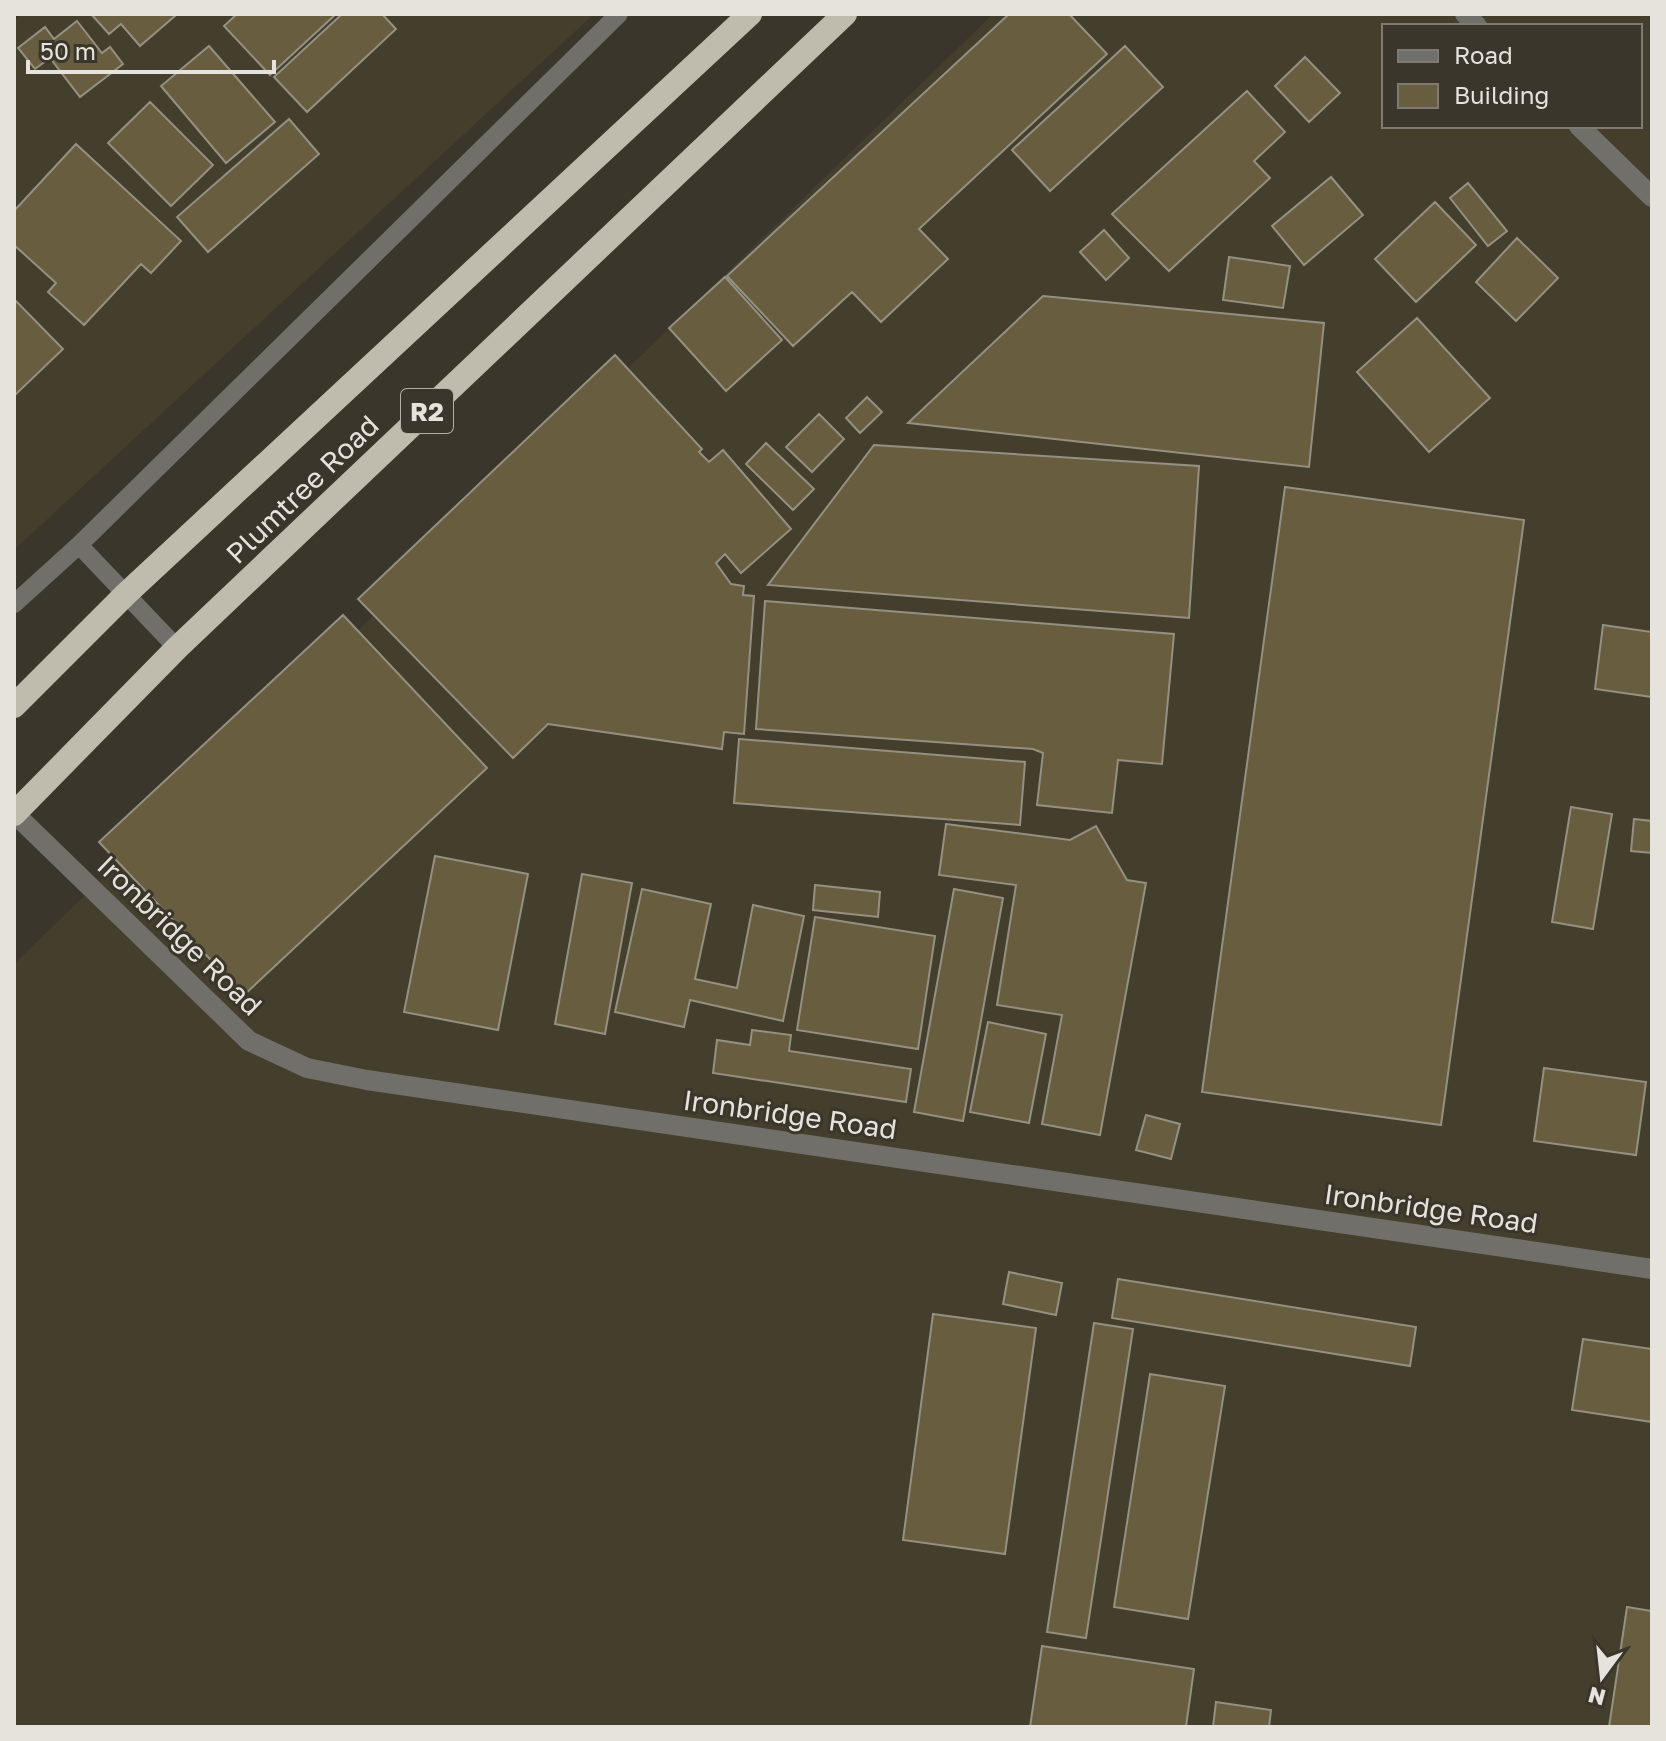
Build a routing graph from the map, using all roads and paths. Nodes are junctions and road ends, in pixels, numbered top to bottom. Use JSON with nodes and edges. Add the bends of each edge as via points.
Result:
{"nodes":[{"id":1,"x":619,"y":14,"type":"edge"},
{"id":2,"x":750,"y":14,"type":"edge"},
{"id":3,"x":845,"y":14,"type":"edge"},
{"id":4,"x":1581,"y":128,"type":"edge"},
{"id":5,"x":1652,"y":197,"type":"edge"},
{"id":6,"x":79,"y":545,"type":"junction"},
{"id":7,"x":126,"y":594,"type":"junction"},
{"id":8,"x":14,"y":604,"type":"edge"},
{"id":9,"x":177,"y":648,"type":"junction"},
{"id":10,"x":14,"y":706,"type":"edge"},
{"id":11,"x":14,"y":813,"type":"edge"},
{"id":12,"x":1652,"y":1269,"type":"edge"}],
"edges":[{"from":1,"to":6,"type":"lane"},
{"from":2,"to":7,"type":"highway","name":"Plumtree Road","number":"R2"},
{"from":3,"to":9,"type":"highway","name":"Plumtree Road","number":"R2"},
{"from":4,"to":5,"type":"street"},
{"from":6,"to":7,"type":"lane"},
{"from":6,"to":8,"type":"lane"},
{"from":7,"to":9,"type":"lane"},
{"from":7,"to":10,"type":"highway","name":"Plumtree Road","number":"R2"},
{"from":9,"to":11,"type":"highway","name":"Plumtree Road","number":"R2"},
{"from":11,"to":12,"type":"street","name":"Ironbridge Road","via":[[249,1041],[307,1068]]}]}
